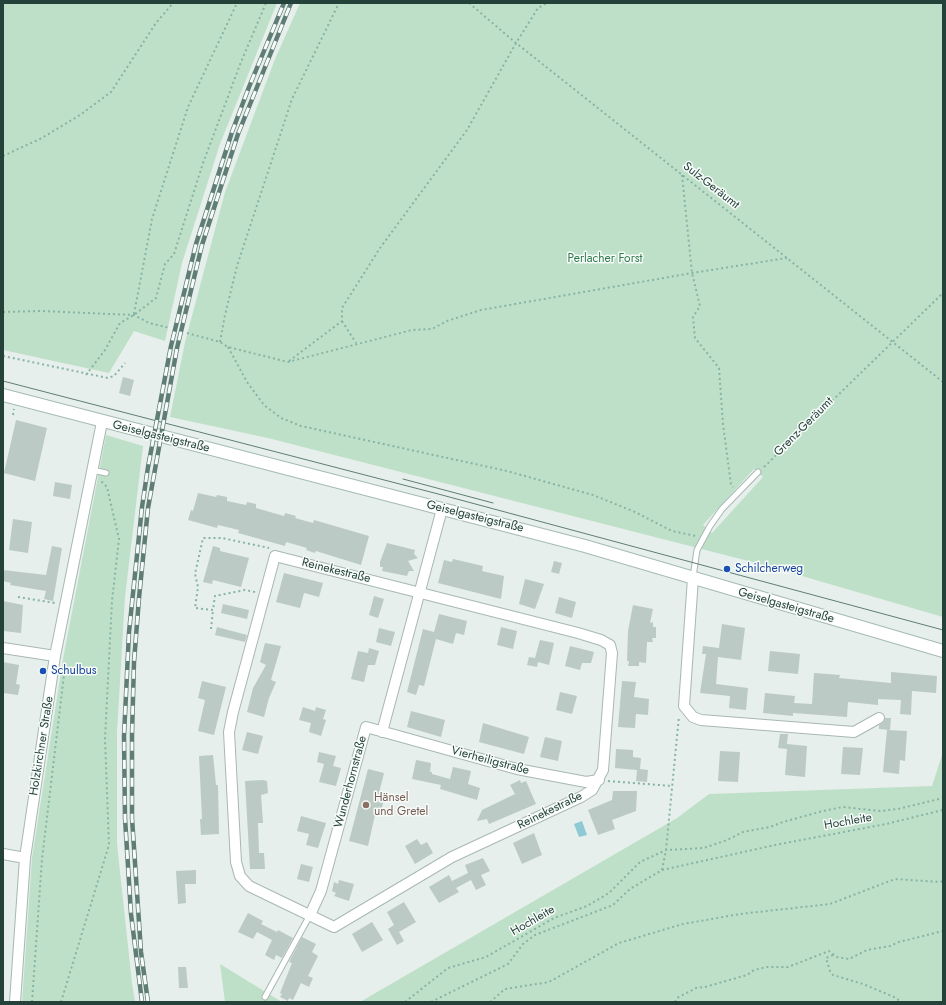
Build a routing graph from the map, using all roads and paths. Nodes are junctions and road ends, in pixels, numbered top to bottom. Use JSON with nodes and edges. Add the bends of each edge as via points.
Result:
{"nodes":[{"id":1,"x":173,"y":3,"type":"edge"},
{"id":2,"x":237,"y":3,"type":"edge"},
{"id":3,"x":266,"y":3,"type":"edge"},
{"id":4,"x":339,"y":3,"type":"edge"},
{"id":5,"x":469,"y":3,"type":"edge"},
{"id":6,"x":547,"y":3,"type":"edge"},
{"id":7,"x":516,"y":43,"type":"junction"},
{"id":8,"x":3,"y":156,"type":"edge"},
{"id":9,"x":682,"y":175,"type":"junction"},
{"id":10,"x":787,"y":258,"type":"junction"},
{"id":11,"x":692,"y":273,"type":"junction"},
{"id":12,"x":943,"y":293,"type":"edge"},
{"id":13,"x":3,"y":312,"type":"edge"},
{"id":14,"x":134,"y":316,"type":"junction"},
{"id":15,"x":342,"y":321,"type":"junction"},
{"id":16,"x":170,"y":328,"type":"dead end"},
{"id":17,"x":187,"y":333,"type":"dead end"},
{"id":18,"x":892,"y":341,"type":"junction"},
{"id":19,"x":220,"y":342,"type":"junction"},
{"id":20,"x":356,"y":343,"type":"junction"},
{"id":21,"x":228,"y":347,"type":"junction"},
{"id":22,"x":3,"y":356,"type":"edge"},
{"id":23,"x":125,"y":362,"type":"dead end"},
{"id":24,"x":288,"y":362,"type":"junction"},
{"id":25,"x":86,"y":375,"type":"junction"},
{"id":26,"x":943,"y":382,"type":"edge"},
{"id":27,"x":3,"y":395,"type":"edge"},
{"id":28,"x":14,"y":409,"type":"dead end"},
{"id":29,"x":13,"y":415,"type":"dead end"},
{"id":30,"x":102,"y":422,"type":"junction"},
{"id":31,"x":100,"y":472,"type":"junction"},
{"id":32,"x":758,"y":472,"type":"joint"},
{"id":33,"x":737,"y":492,"type":"junction"},
{"id":34,"x":442,"y":509,"type":"junction"},
{"id":35,"x":703,"y":538,"type":"junction"},
{"id":36,"x":275,"y":556,"type":"junction"},
{"id":37,"x":693,"y":578,"type":"junction"},
{"id":38,"x":253,"y":592,"type":"dead end"},
{"id":39,"x":421,"y":593,"type":"junction"},
{"id":40,"x":18,"y":597,"type":"dead end"},
{"id":41,"x":56,"y":603,"type":"dead end"},
{"id":42,"x":213,"y":610,"type":"junction"},
{"id":43,"x":211,"y":629,"type":"dead end"},
{"id":44,"x":3,"y":648,"type":"edge"},
{"id":45,"x":943,"y":652,"type":"edge"},
{"id":46,"x":55,"y":656,"type":"junction"},
{"id":47,"x":684,"y":706,"type":"junction"},
{"id":48,"x":879,"y":718,"type":"dead end"},
{"id":49,"x":382,"y":732,"type":"junction"},
{"id":50,"x":599,"y":780,"type":"junction"},
{"id":51,"x":672,"y":786,"type":"junction"},
{"id":52,"x":943,"y":798,"type":"edge"},
{"id":53,"x":943,"y":810,"type":"edge"},
{"id":54,"x":666,"y":850,"type":"junction"},
{"id":55,"x":3,"y":854,"type":"edge"},
{"id":56,"x":24,"y":858,"type":"junction"},
{"id":57,"x":662,"y":870,"type":"junction"},
{"id":58,"x":943,"y":881,"type":"edge"},
{"id":59,"x":310,"y":915,"type":"junction"},
{"id":60,"x":943,"y":931,"type":"edge"},
{"id":61,"x":833,"y":955,"type":"junction"},
{"id":62,"x":265,"y":997,"type":"dead end"},
{"id":63,"x":15,"y":1002,"type":"edge"},
{"id":64,"x":32,"y":1002,"type":"edge"},
{"id":65,"x":61,"y":1002,"type":"edge"},
{"id":66,"x":405,"y":1002,"type":"edge"},
{"id":67,"x":431,"y":1002,"type":"edge"},
{"id":68,"x":490,"y":1002,"type":"edge"},
{"id":69,"x":675,"y":1002,"type":"edge"},
{"id":70,"x":902,"y":1002,"type":"edge"}],
"edges":[{"from":1,"to":8,"type":"path","via":[[156,22],[111,92],[49,134]]},
{"from":2,"to":14,"type":"path","via":[[188,107],[152,219]]},
{"from":3,"to":14,"type":"path","via":[[203,163],[174,254],[165,264],[156,298]]},
{"from":4,"to":19,"type":"path","via":[[292,99],[237,266],[224,314]]},
{"from":5,"to":7,"type":"path","name":"Sulz-Geräumt"},
{"from":6,"to":7,"type":"path","via":[[538,8]]},
{"from":7,"to":9,"type":"path","name":"Sulz-Geräumt"},
{"from":7,"to":15,"type":"path","via":[[467,130],[380,248],[342,308]]},
{"from":9,"to":10,"type":"path","name":"Sulz-Geräumt"},
{"from":9,"to":11,"type":"path"},
{"from":10,"to":11,"type":"path"},
{"from":10,"to":18,"type":"path","name":"Sulz-Geräumt"},
{"from":11,"to":20,"type":"path","via":[[481,310],[447,321],[432,329],[412,330]]},
{"from":11,"to":33,"type":"path","via":[[700,306],[693,317],[695,338],[719,368],[731,484]]},
{"from":12,"to":18,"type":"path","name":"Grenz-Geräumt"},
{"from":13,"to":14,"type":"path","via":[[41,311]]},
{"from":14,"to":16,"type":"path"},
{"from":14,"to":25,"type":"path","via":[[120,323],[105,350]]},
{"from":15,"to":20,"type":"path"},
{"from":15,"to":24,"type":"path"},
{"from":17,"to":19,"type":"path"},
{"from":18,"to":26,"type":"path","name":"Sulz-Geräumt"},
{"from":18,"to":32,"type":"path","name":"Grenz-Geräumt"},
{"from":19,"to":21,"type":"path"},
{"from":20,"to":24,"type":"path"},
{"from":21,"to":24,"type":"path"},
{"from":21,"to":35,"type":"path","via":[[247,382],[264,405],[281,418],[301,426],[507,471],[579,491],[635,512],[672,531]]},
{"from":22,"to":25,"type":"path"},
{"from":23,"to":25,"type":"path","via":[[114,376],[108,378]]},
{"from":27,"to":30,"type":"main road","name":"Geiselgasteigstraße"},
{"from":28,"to":29,"type":"path"},
{"from":30,"to":31,"type":"street","name":"Holzkirchner Straße"},
{"from":30,"to":34,"type":"main road","name":"Geiselgasteigstraße"},
{"from":31,"to":46,"type":"street","name":"Holzkirchner Straße"},
{"from":31,"to":65,"type":"path","via":[[100,482],[107,487],[119,538],[112,601],[105,738],[109,845]]},
{"from":32,"to":33,"type":"lane"},
{"from":33,"to":35,"type":"lane","via":[[722,508]]},
{"from":34,"to":37,"type":"main road","name":"Geiselgasteigstraße"},
{"from":34,"to":39,"type":"street","name":"Wunderhornstraße"},
{"from":35,"to":37,"type":"lane","via":[[697,550]]},
{"from":36,"to":39,"type":"street","name":"Reinekestraße"},
{"from":36,"to":42,"type":"path","via":[[269,548],[222,538],[203,538],[195,574],[198,588],[195,608]]},
{"from":36,"to":59,"type":"street","name":"Reinekestraße","via":[[229,732],[236,862],[240,876],[249,886]]},
{"from":37,"to":45,"type":"main road","name":"Geiselgasteigstraße"},
{"from":37,"to":47,"type":"street"},
{"from":38,"to":42,"type":"path","via":[[245,590],[215,596]]},
{"from":39,"to":49,"type":"street","name":"Wunderhornstraße"},
{"from":39,"to":50,"type":"street","name":"Reinekestraße","via":[[578,633],[610,645],[612,653],[603,770]]},
{"from":40,"to":41,"type":"path"},
{"from":42,"to":43,"type":"path"},
{"from":44,"to":46,"type":"street"},
{"from":46,"to":56,"type":"street","name":"Holzkirchner Straße"},
{"from":46,"to":64,"type":"path","via":[[64,668],[42,859]]},
{"from":47,"to":48,"type":"street","via":[[693,717],[701,720],[854,732]]},
{"from":47,"to":51,"type":"path","via":[[679,716]]},
{"from":49,"to":50,"type":"street","name":"Vierheiligstraße","via":[[517,769],[586,782]]},
{"from":49,"to":59,"type":"street","name":"Wunderhornstraße","via":[[366,727],[321,891]]},
{"from":50,"to":51,"type":"path"},
{"from":50,"to":59,"type":"street","name":"Reinekestraße","via":[[592,790],[581,797],[452,857],[334,927]]},
{"from":51,"to":54,"type":"path"},
{"from":52,"to":54,"type":"path","name":"Hochleite","via":[[880,811],[843,807],[743,832],[704,848]]},
{"from":53,"to":57,"type":"path","name":"Hochleite"},
{"from":54,"to":57,"type":"path"},
{"from":54,"to":66,"type":"path","name":"Hochleite","via":[[640,862],[609,893],[587,906],[554,918],[486,957],[448,968]]},
{"from":55,"to":56,"type":"street"},
{"from":56,"to":63,"type":"street","name":"Holzkirchner Straße"},
{"from":57,"to":67,"type":"path","name":"Hochleite","via":[[630,889],[613,905],[536,935],[523,944],[508,964]]},
{"from":58,"to":68,"type":"path","via":[[896,879],[830,904],[740,914],[683,924],[619,943],[549,982],[505,990]]},
{"from":59,"to":62,"type":"lane","name":"Wunderhornstraße"},
{"from":60,"to":61,"type":"path","via":[[868,950],[849,958]]},
{"from":61,"to":69,"type":"path","via":[[829,951],[788,967],[754,970],[747,975],[696,988],[677,998]]},
{"from":61,"to":70,"type":"path","via":[[826,958],[833,974],[876,989]]}]}
